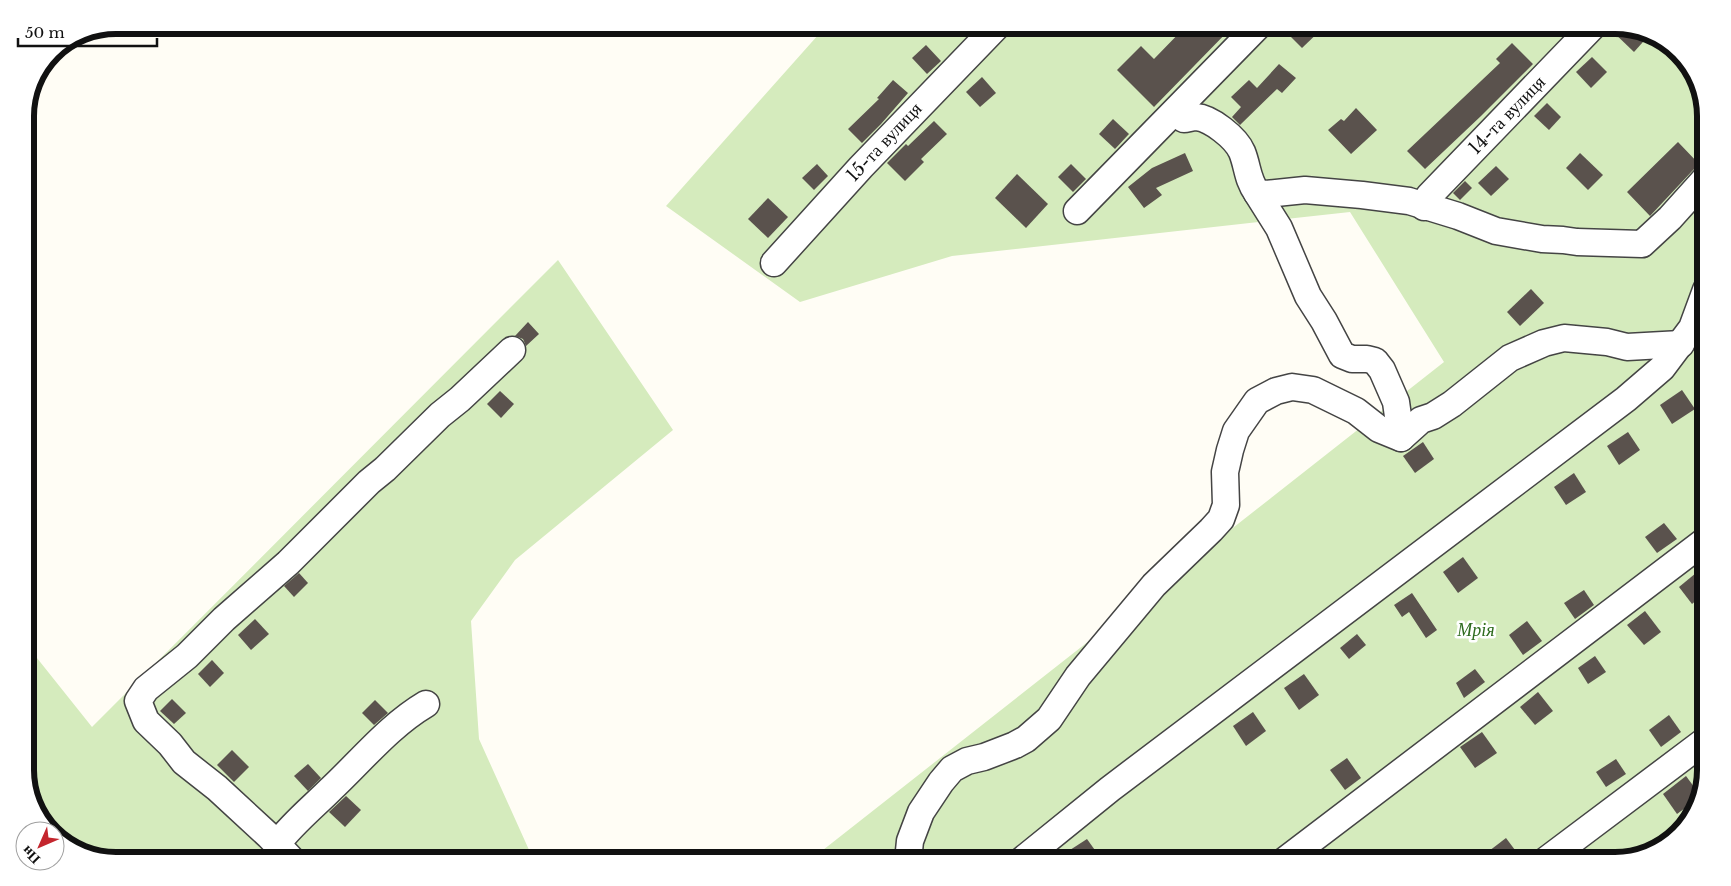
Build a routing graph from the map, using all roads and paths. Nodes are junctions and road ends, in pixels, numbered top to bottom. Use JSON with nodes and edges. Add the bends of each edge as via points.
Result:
{"nodes":[{"id":1,"x":989,"y":34,"type":"edge"},
{"id":2,"x":1250,"y":34,"type":"edge"},
{"id":3,"x":1585,"y":34,"type":"edge"},
{"id":4,"x":1174,"y":113,"type":"junction"},
{"id":5,"x":1697,"y":188,"type":"edge"},
{"id":6,"x":1257,"y":192,"type":"junction"},
{"id":7,"x":1424,"y":207,"type":"junction"},
{"id":8,"x":1077,"y":210,"type":"dead end"},
{"id":9,"x":774,"y":263,"type":"dead end"},
{"id":10,"x":1697,"y":320,"type":"edge"},
{"id":11,"x":1693,"y":334,"type":"edge"},
{"id":12,"x":512,"y":350,"type":"dead end"},
{"id":13,"x":1401,"y":438,"type":"junction"},
{"id":14,"x":1697,"y":547,"type":"edge"},
{"id":15,"x":426,"y":704,"type":"dead end"},
{"id":16,"x":1697,"y":747,"type":"edge"},
{"id":17,"x":284,"y":852,"type":"edge"},
{"id":18,"x":285,"y":852,"type":"edge"},
{"id":19,"x":909,"y":852,"type":"edge"},
{"id":20,"x":1032,"y":852,"type":"edge"},
{"id":21,"x":1296,"y":852,"type":"edge"},
{"id":22,"x":1557,"y":852,"type":"edge"}],
"edges":[{"from":1,"to":9,"type":"street","name":"15-та вулиця","via":[[860,167]]},
{"from":2,"to":4,"type":"street"},
{"from":3,"to":7,"type":"street","name":"14-та вулиця","via":[[1429,196]]},
{"from":4,"to":6,"type":"street","via":[[1184,119],[1196,117],[1212,122],[1229,136],[1241,151],[1250,183]]},
{"from":4,"to":8,"type":"street"},
{"from":5,"to":7,"type":"street","via":[[1642,244],[1542,239],[1496,231]]},
{"from":6,"to":7,"type":"street","via":[[1330,191]]},
{"from":6,"to":13,"type":"street","via":[[1279,228],[1308,296],[1342,355],[1375,361],[1382,370],[1396,402]]},
{"from":10,"to":11,"type":"street"},
{"from":11,"to":13,"type":"street","via":[[1627,346],[1564,338],[1544,343],[1510,358],[1452,404],[1421,420]]},
{"from":11,"to":20,"type":"street","via":[[1662,368],[1626,399],[1110,789]]},
{"from":12,"to":17,"type":"street","via":[[369,482],[288,564],[146,689],[138,701],[146,721],[184,762],[218,788]]},
{"from":13,"to":19,"type":"street","via":[[1313,390],[1292,387],[1257,401],[1236,431],[1230,450],[1225,472],[1226,505],[1221,519],[1154,584],[1078,676],[1049,719],[1015,745],[952,769],[922,812]]},
{"from":14,"to":21,"type":"street"},
{"from":15,"to":18,"type":"street","via":[[376,744],[288,828]]},
{"from":16,"to":22,"type":"street"}]}
